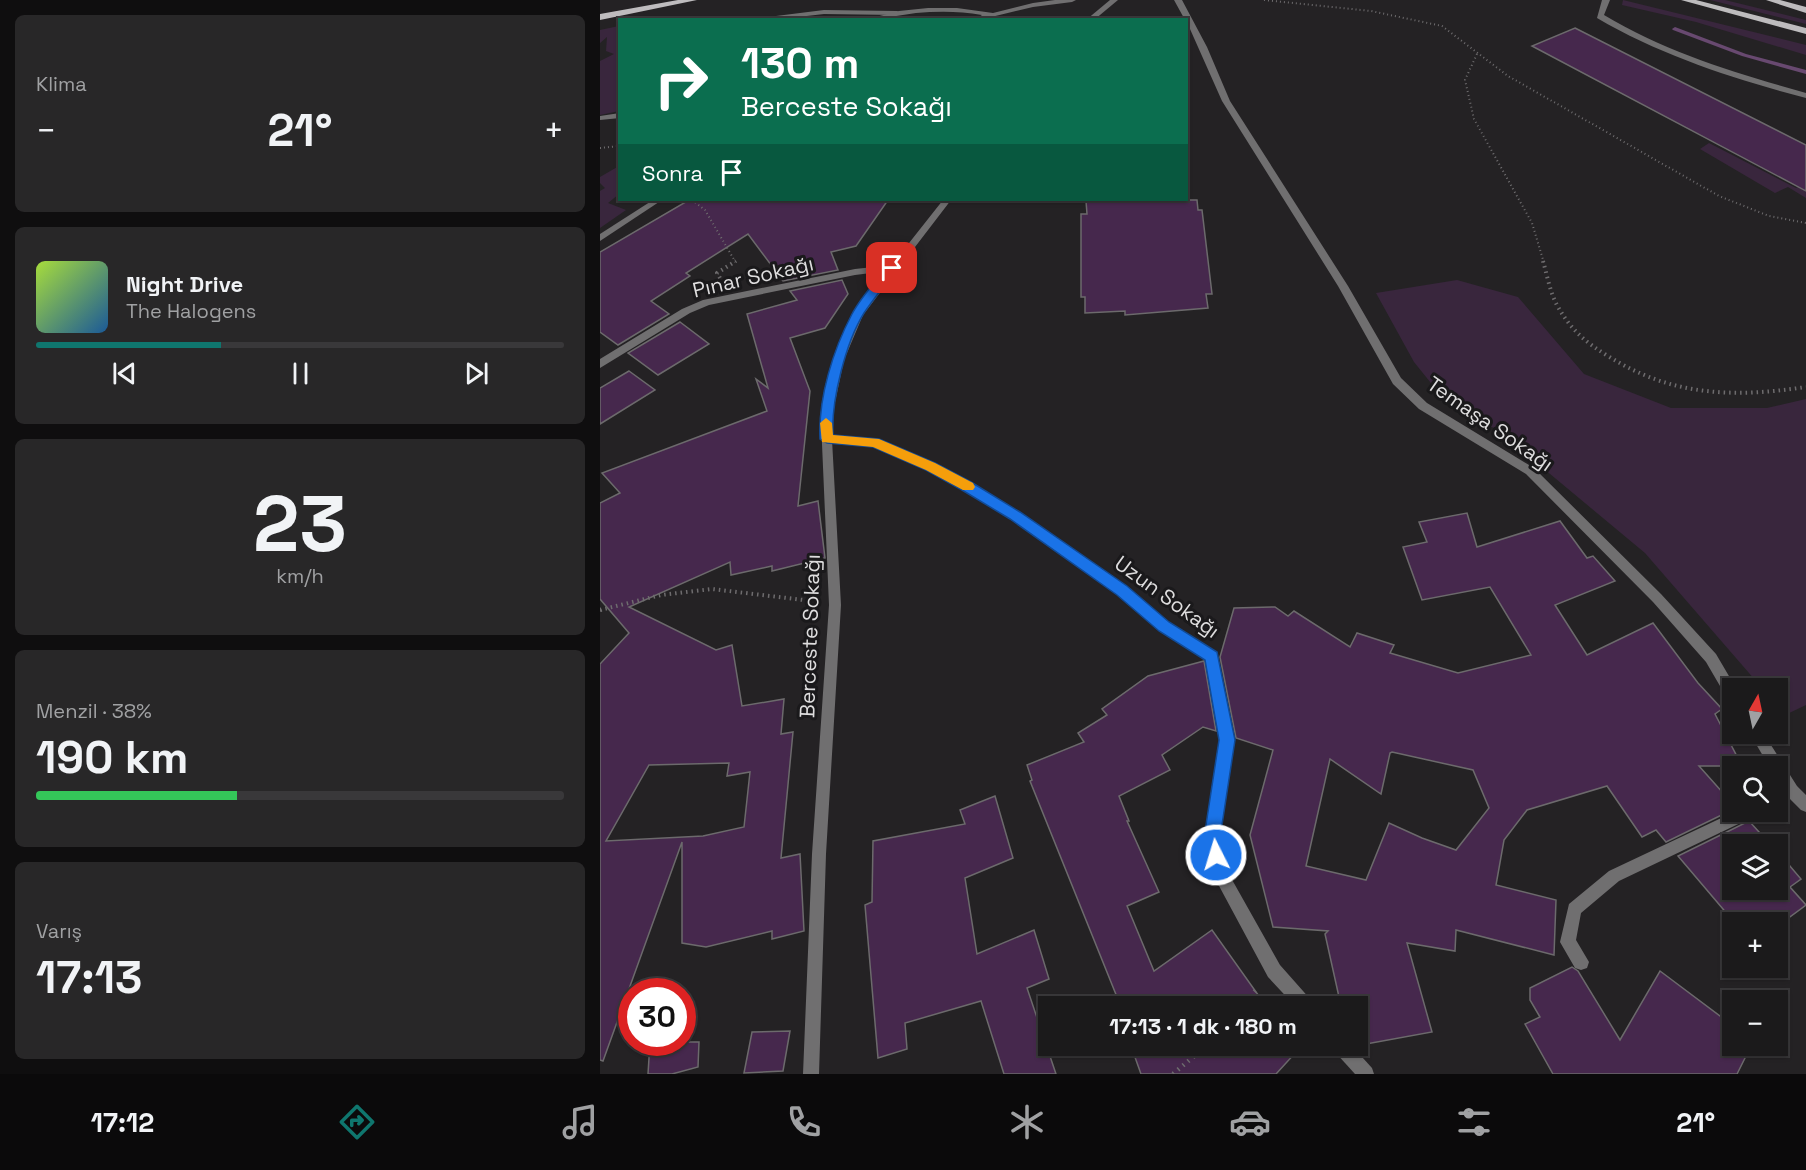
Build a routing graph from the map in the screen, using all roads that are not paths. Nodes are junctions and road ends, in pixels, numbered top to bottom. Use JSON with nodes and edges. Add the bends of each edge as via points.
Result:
{"nodes":[{"id":1,"x":693,"y":0,"type":"edge"},
{"id":2,"x":1072,"y":0,"type":"edge"},
{"id":3,"x":1114,"y":0,"type":"edge"},
{"id":4,"x":1178,"y":0,"type":"edge"},
{"id":5,"x":1606,"y":0,"type":"edge"},
{"id":6,"x":1685,"y":0,"type":"edge"},
{"id":7,"x":1770,"y":0,"type":"edge"},
{"id":8,"x":1806,"y":10,"type":"edge"},
{"id":9,"x":897,"y":13,"type":"junction"},
{"id":10,"x":990,"y":14,"type":"junction"},
{"id":11,"x":600,"y":17,"type":"edge"},
{"id":12,"x":766,"y":18,"type":"edge"},
{"id":13,"x":876,"y":18,"type":"edge"},
{"id":14,"x":981,"y":18,"type":"edge"},
{"id":15,"x":1092,"y":18,"type":"edge"},
{"id":16,"x":1188,"y":18,"type":"edge"},
{"id":17,"x":1188,"y":19,"type":"edge"},
{"id":18,"x":1806,"y":31,"type":"edge"},
{"id":19,"x":1806,"y":96,"type":"edge"},
{"id":20,"x":618,"y":115,"type":"edge"},
{"id":21,"x":600,"y":118,"type":"edge"},
{"id":22,"x":656,"y":201,"type":"edge"},
{"id":23,"x":946,"y":201,"type":"edge"},
{"id":24,"x":600,"y":238,"type":"edge"},
{"id":25,"x":892,"y":268,"type":"junction"},
{"id":26,"x":600,"y":364,"type":"edge"},
{"id":27,"x":827,"y":439,"type":"junction"},
{"id":28,"x":1723,"y":678,"type":"edge"},
{"id":29,"x":1788,"y":785,"type":"edge"},
{"id":30,"x":1792,"y":791,"type":"junction"},
{"id":31,"x":1788,"y":793,"type":"edge"},
{"id":32,"x":1806,"y":805,"type":"edge"},
{"id":33,"x":1727,"y":822,"type":"edge"},
{"id":34,"x":1581,"y":962,"type":"dead end"},
{"id":35,"x":1296,"y":996,"type":"edge"},
{"id":36,"x":1350,"y":1056,"type":"edge"},
{"id":37,"x":811,"y":1074,"type":"edge"},
{"id":38,"x":1366,"y":1074,"type":"edge"}],
"edges":[{"from":1,"to":11,"type":"main road"},
{"from":2,"to":10,"type":"street"},
{"from":3,"to":15,"type":"street"},
{"from":4,"to":16,"type":"street","name":"Temaşa Sokağı"},
{"from":5,"to":19,"type":"street","via":[[1600,16],[1650,44]]},
{"from":6,"to":18,"type":"main road"},
{"from":7,"to":8,"type":"main road"},
{"from":9,"to":10,"type":"street","via":[[945,7]]},
{"from":9,"to":12,"type":"street","via":[[824,12]]},
{"from":9,"to":13,"type":"street"},
{"from":10,"to":14,"type":"street"},
{"from":17,"to":28,"type":"street","name":"Temaşa Sokağı","via":[[1226,101],[1343,286],[1397,381],[1423,406],[1530,471],[1664,606],[1711,658]]},
{"from":20,"to":21,"type":"street"},
{"from":22,"to":24,"type":"street"},
{"from":23,"to":25,"type":"street","name":"Berceste Sokağı"},
{"from":25,"to":26,"type":"street","name":"Pınar Sokağı","via":[[706,302]]},
{"from":25,"to":27,"type":"street","name":"Berceste Sokağı","via":[[858,314],[839,360],[826,421]]},
{"from":27,"to":35,"type":"street","name":"Uzun Sokağı","via":[[875,442],[967,486],[1122,590],[1164,627],[1212,656],[1227,740],[1212,838],[1219,872],[1274,971]]},
{"from":27,"to":37,"type":"street","name":"Berceste Sokağı","via":[[835,605]]},
{"from":29,"to":30,"type":"street"},
{"from":30,"to":31,"type":"street"},
{"from":30,"to":32,"type":"street"},
{"from":33,"to":34,"type":"street","via":[[1614,876],[1574,909],[1568,942]]},
{"from":36,"to":38,"type":"street"}]}
